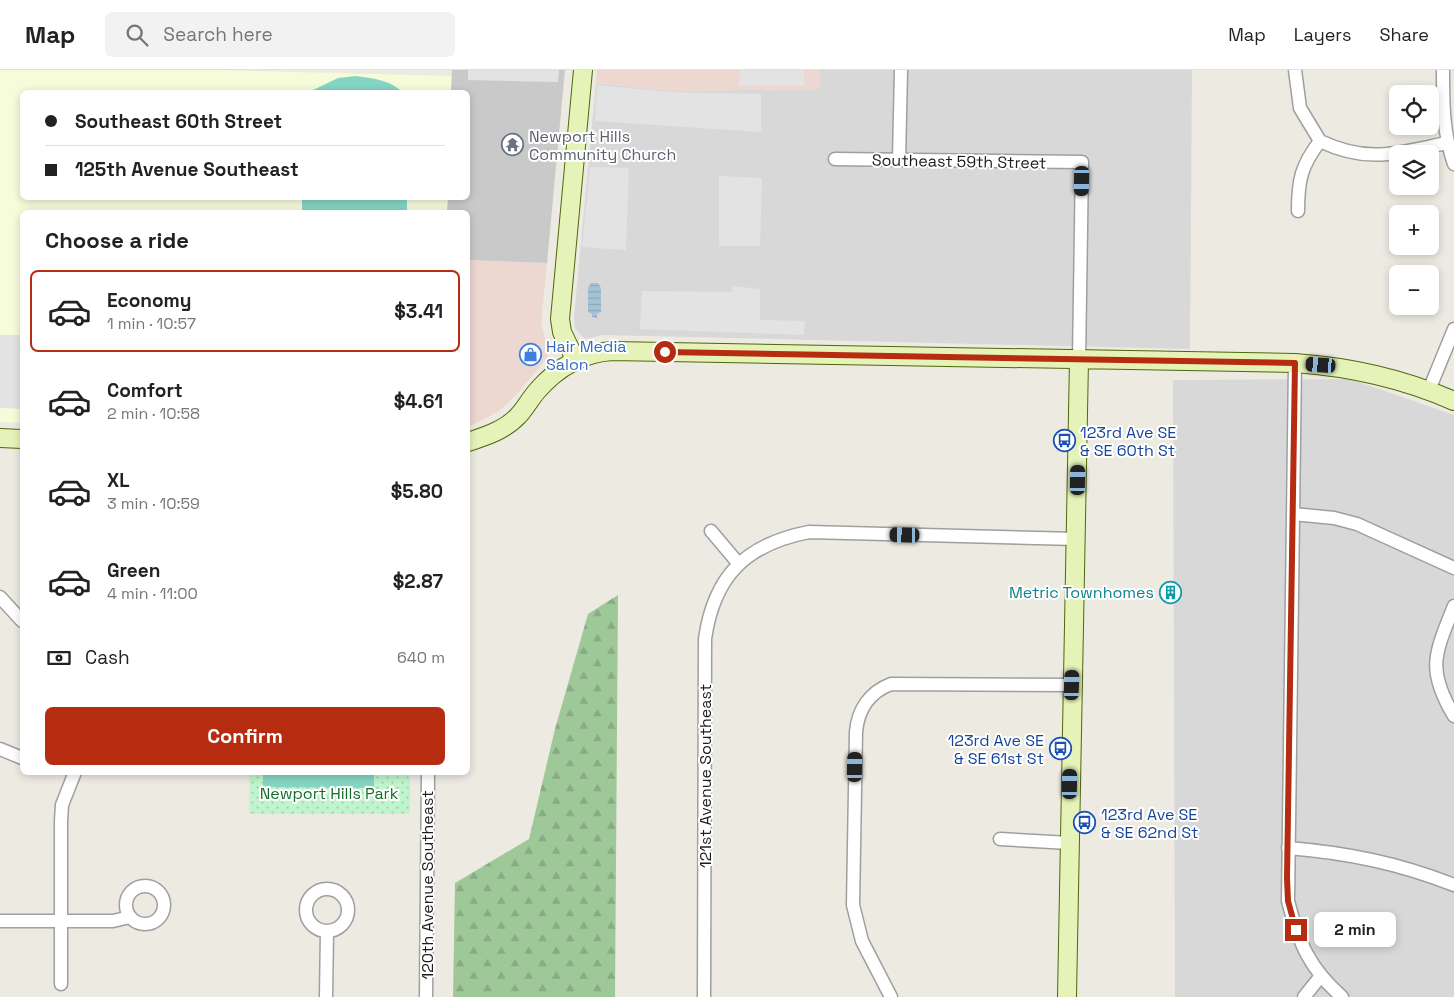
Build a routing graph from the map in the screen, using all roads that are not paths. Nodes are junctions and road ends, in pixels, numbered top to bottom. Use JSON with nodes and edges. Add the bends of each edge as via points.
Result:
{"nodes":[{"id":1,"x":583,"y":70,"type":"edge"},
{"id":2,"x":900,"y":70,"type":"edge"},
{"id":3,"x":1296,"y":70,"type":"edge"},
{"id":4,"x":1443,"y":70,"type":"edge"},
{"id":5,"x":1320,"y":141,"type":"junction"},
{"id":6,"x":1447,"y":143,"type":"junction"},
{"id":7,"x":836,"y":159,"type":"dead end"},
{"id":8,"x":899,"y":160,"type":"junction"},
{"id":9,"x":1454,"y":164,"type":"edge"},
{"id":10,"x":1298,"y":210,"type":"dead end"},
{"id":11,"x":1454,"y":330,"type":"edge"},
{"id":12,"x":575,"y":359,"type":"junction"},
{"id":13,"x":1079,"y":360,"type":"junction"},
{"id":14,"x":1295,"y":363,"type":"junction"},
{"id":15,"x":1429,"y":390,"type":"junction"},
{"id":16,"x":1454,"y":401,"type":"edge"},
{"id":17,"x":0,"y":438,"type":"edge"},
{"id":18,"x":20,"y":439,"type":"edge"},
{"id":19,"x":470,"y":441,"type":"edge"},
{"id":20,"x":1292,"y":514,"type":"junction"},
{"id":21,"x":711,"y":531,"type":"dead end"},
{"id":22,"x":1077,"y":539,"type":"junction"},
{"id":23,"x":738,"y":563,"type":"junction"},
{"id":24,"x":1454,"y":568,"type":"edge"},
{"id":25,"x":0,"y":597,"type":"edge"},
{"id":26,"x":1454,"y":606,"type":"edge"},
{"id":27,"x":20,"y":619,"type":"edge"},
{"id":28,"x":1072,"y":685,"type":"junction"},
{"id":29,"x":1454,"y":716,"type":"edge"},
{"id":30,"x":0,"y":749,"type":"edge"},
{"id":31,"x":20,"y":757,"type":"edge"},
{"id":32,"x":70,"y":775,"type":"edge"},
{"id":33,"x":428,"y":775,"type":"edge"},
{"id":34,"x":1000,"y":839,"type":"dead end"},
{"id":35,"x":1069,"y":842,"type":"junction"},
{"id":36,"x":1288,"y":848,"type":"junction"},
{"id":37,"x":1454,"y":886,"type":"edge"},
{"id":38,"x":130,"y":917,"type":"dead end"},
{"id":39,"x":0,"y":921,"type":"edge"},
{"id":40,"x":61,"y":922,"type":"junction"},
{"id":41,"x":327,"y":931,"type":"dead end"},
{"id":42,"x":1320,"y":977,"type":"junction"},
{"id":43,"x":60,"y":984,"type":"dead end"},
{"id":44,"x":326,"y":997,"type":"edge"},
{"id":45,"x":426,"y":997,"type":"edge"},
{"id":46,"x":704,"y":997,"type":"edge"},
{"id":47,"x":891,"y":997,"type":"edge"},
{"id":48,"x":1067,"y":997,"type":"edge"},
{"id":49,"x":1304,"y":997,"type":"edge"},
{"id":50,"x":1342,"y":997,"type":"edge"}],
"edges":[{"from":1,"to":12,"type":"street","via":[[560,319],[562,332]]},
{"from":2,"to":8,"type":"street"},
{"from":3,"to":5,"type":"street","via":[[1300,108]]},
{"from":4,"to":6,"type":"street"},
{"from":5,"to":6,"type":"street","via":[[1338,149],[1373,156]]},
{"from":5,"to":10,"type":"street","via":[[1304,163]]},
{"from":6,"to":9,"type":"street"},
{"from":7,"to":8,"type":"street","name":"Southeast 59th Street"},
{"from":8,"to":13,"type":"street","name":"Southeast 59th Street","via":[[1082,162]]},
{"from":11,"to":15,"type":"street"},
{"from":12,"to":13,"type":"street","via":[[585,354],[612,351]]},
{"from":12,"to":19,"type":"street","via":[[546,381],[519,416],[504,428]]},
{"from":13,"to":14,"type":"street"},
{"from":13,"to":22,"type":"street"},
{"from":14,"to":15,"type":"street","via":[[1361,371]]},
{"from":14,"to":20,"type":"street"},
{"from":15,"to":16,"type":"street"},
{"from":17,"to":18,"type":"street"},
{"from":20,"to":24,"type":"street","via":[[1357,524]]},
{"from":20,"to":36,"type":"street"},
{"from":21,"to":23,"type":"street"},
{"from":22,"to":23,"type":"street","via":[[809,532],[772,543]]},
{"from":22,"to":28,"type":"street"},
{"from":23,"to":46,"type":"street","name":"121st Avenue Southeast","via":[[718,591],[705,638]]},
{"from":25,"to":27,"type":"street"},
{"from":26,"to":29,"type":"street","via":[[1435,661],[1439,687]]},
{"from":28,"to":35,"type":"street"},
{"from":28,"to":47,"type":"street","via":[[908,682],[891,684],[873,693],[857,721],[852,892],[855,921],[862,941]]},
{"from":30,"to":31,"type":"street"},
{"from":32,"to":40,"type":"street","via":[[62,805]]},
{"from":33,"to":45,"type":"street","name":"120th Avenue Southeast"},
{"from":34,"to":35,"type":"street"},
{"from":35,"to":48,"type":"street"},
{"from":36,"to":37,"type":"street","via":[[1378,860]]},
{"from":36,"to":42,"type":"street","via":[[1288,901],[1306,955]]},
{"from":38,"to":40,"type":"street","via":[[113,921]]},
{"from":39,"to":40,"type":"street"},
{"from":40,"to":43,"type":"street"},
{"from":41,"to":44,"type":"street"},
{"from":42,"to":49,"type":"street"},
{"from":42,"to":50,"type":"street"}]}
